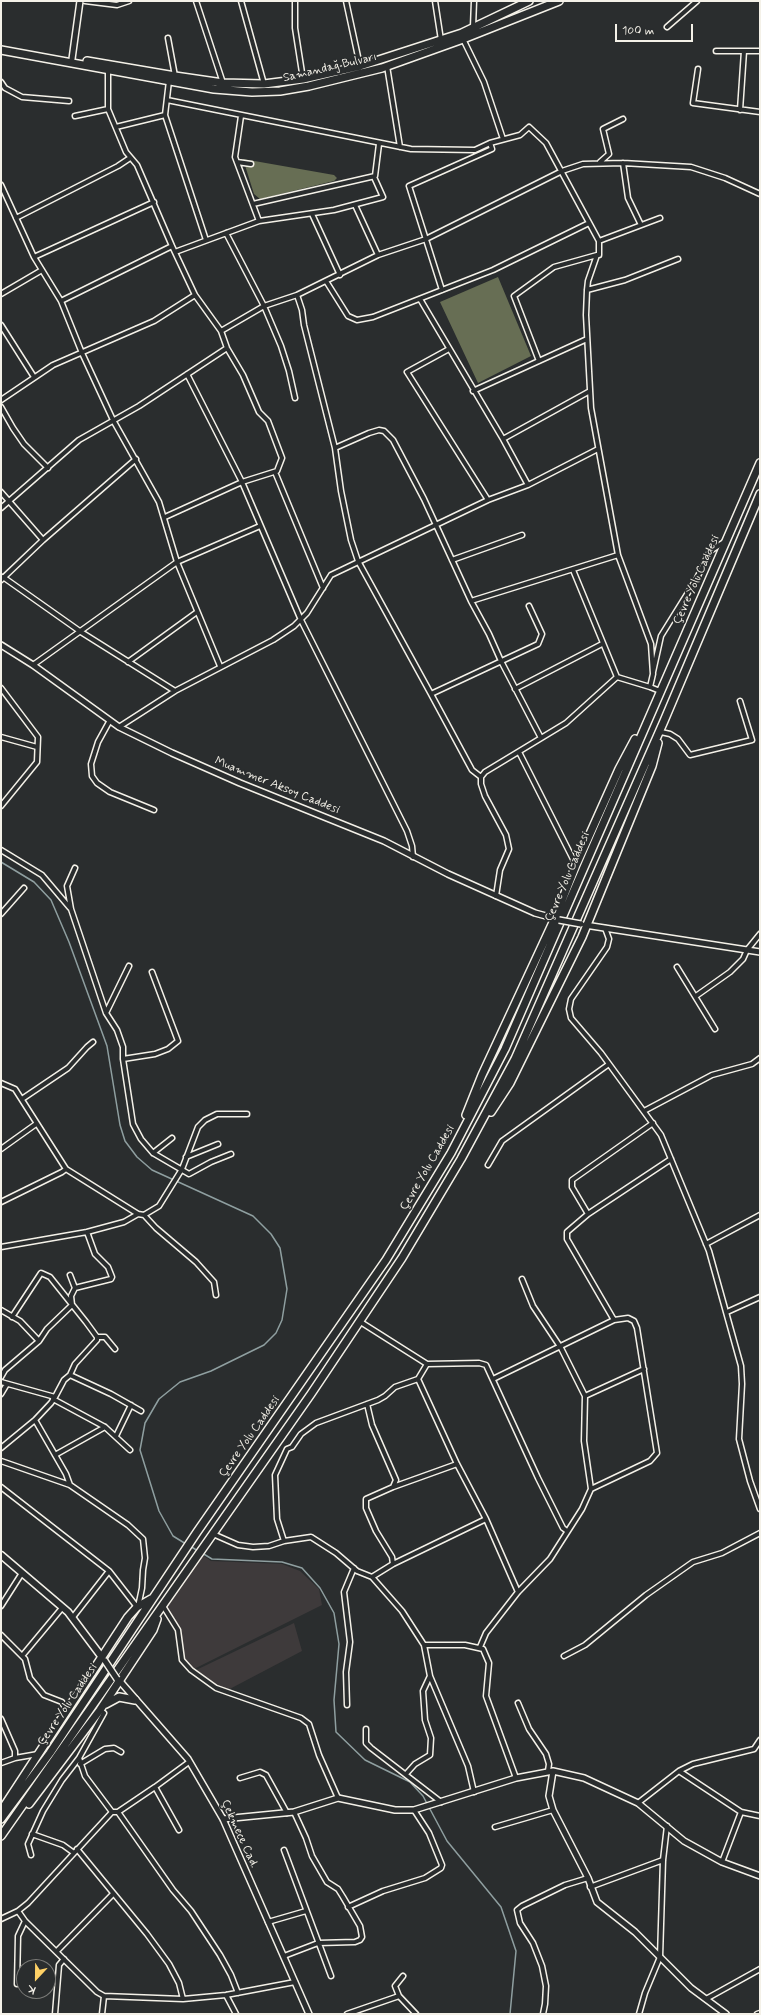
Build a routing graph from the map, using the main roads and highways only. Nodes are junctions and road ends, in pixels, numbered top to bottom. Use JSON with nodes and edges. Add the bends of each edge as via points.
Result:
{"nodes":[{"id":1,"x":529,"y":1,"type":"edge"},
{"id":2,"x":559,"y":1,"type":"edge"},
{"id":3,"x":1,"y":47,"type":"edge"},
{"id":4,"x":1,"y":50,"type":"edge"},
{"id":5,"x":760,"y":463,"type":"edge"},
{"id":6,"x":760,"y":494,"type":"edge"},
{"id":7,"x":660,"y":691,"type":"junction"},
{"id":8,"x":664,"y":721,"type":"junction"},
{"id":9,"x":451,"y":1153,"type":"junction"},
{"id":10,"x":461,"y":1159,"type":"junction"},
{"id":11,"x":1,"y":1555,"type":"edge"},
{"id":12,"x":154,"y":1597,"type":"junction"},
{"id":13,"x":164,"y":1604,"type":"junction"},
{"id":14,"x":103,"y":1658,"type":"junction"},
{"id":15,"x":135,"y":1700,"type":"road end"},
{"id":16,"x":100,"y":1710,"type":"junction"},
{"id":17,"x":1,"y":1811,"type":"edge"},
{"id":18,"x":1,"y":1820,"type":"edge"},
{"id":19,"x":1,"y":1837,"type":"edge"}],
"edges":[{"from":1,"to":3,"type":"highway","name":"Samandağ Bulvarı","via":[[441,40],[360,66],[304,79],[264,84],[223,83]]},
{"from":2,"to":4,"type":"highway","name":"Samandağ Bulvarı","via":[[387,66],[280,91],[252,92],[169,82]]},
{"from":5,"to":7,"type":"highway","name":"Çevre Yolu Caddesi"},
{"from":6,"to":8,"type":"highway","name":"Çevre Yolu Caddesi"},
{"from":7,"to":9,"type":"highway","name":"Çevre Yolu Caddesi","via":[[506,1049]]},
{"from":7,"to":9,"type":"highway","via":[[619,769],[576,865],[557,919],[482,1075]]},
{"from":8,"to":10,"type":"highway","name":"Çevre Yolu Caddesi","via":[[515,1059]]},
{"from":8,"to":10,"type":"highway","via":[[652,766],[555,994],[510,1084]]},
{"from":9,"to":12,"type":"highway","name":"Çevre Yolu Caddesi","via":[[386,1260]]},
{"from":10,"to":13,"type":"highway","name":"Çevre Yolu Caddesi","via":[[402,1258]]},
{"from":11,"to":14,"type":"main road","via":[[73,1617]]},
{"from":12,"to":14,"type":"highway","via":[[137,1607],[128,1617]]},
{"from":12,"to":18,"type":"highway","name":"Çevre Yolu Caddesi"},
{"from":13,"to":16,"type":"highway","via":[[153,1630]]},
{"from":13,"to":19,"type":"highway","name":"Çevre Yolu Caddesi"},
{"from":14,"to":17,"type":"highway"},
{"from":15,"to":16,"type":"highway","via":[[118,1697],[109,1701]]},
{"from":16,"to":19,"type":"highway","via":[[45,1785]]}]}
